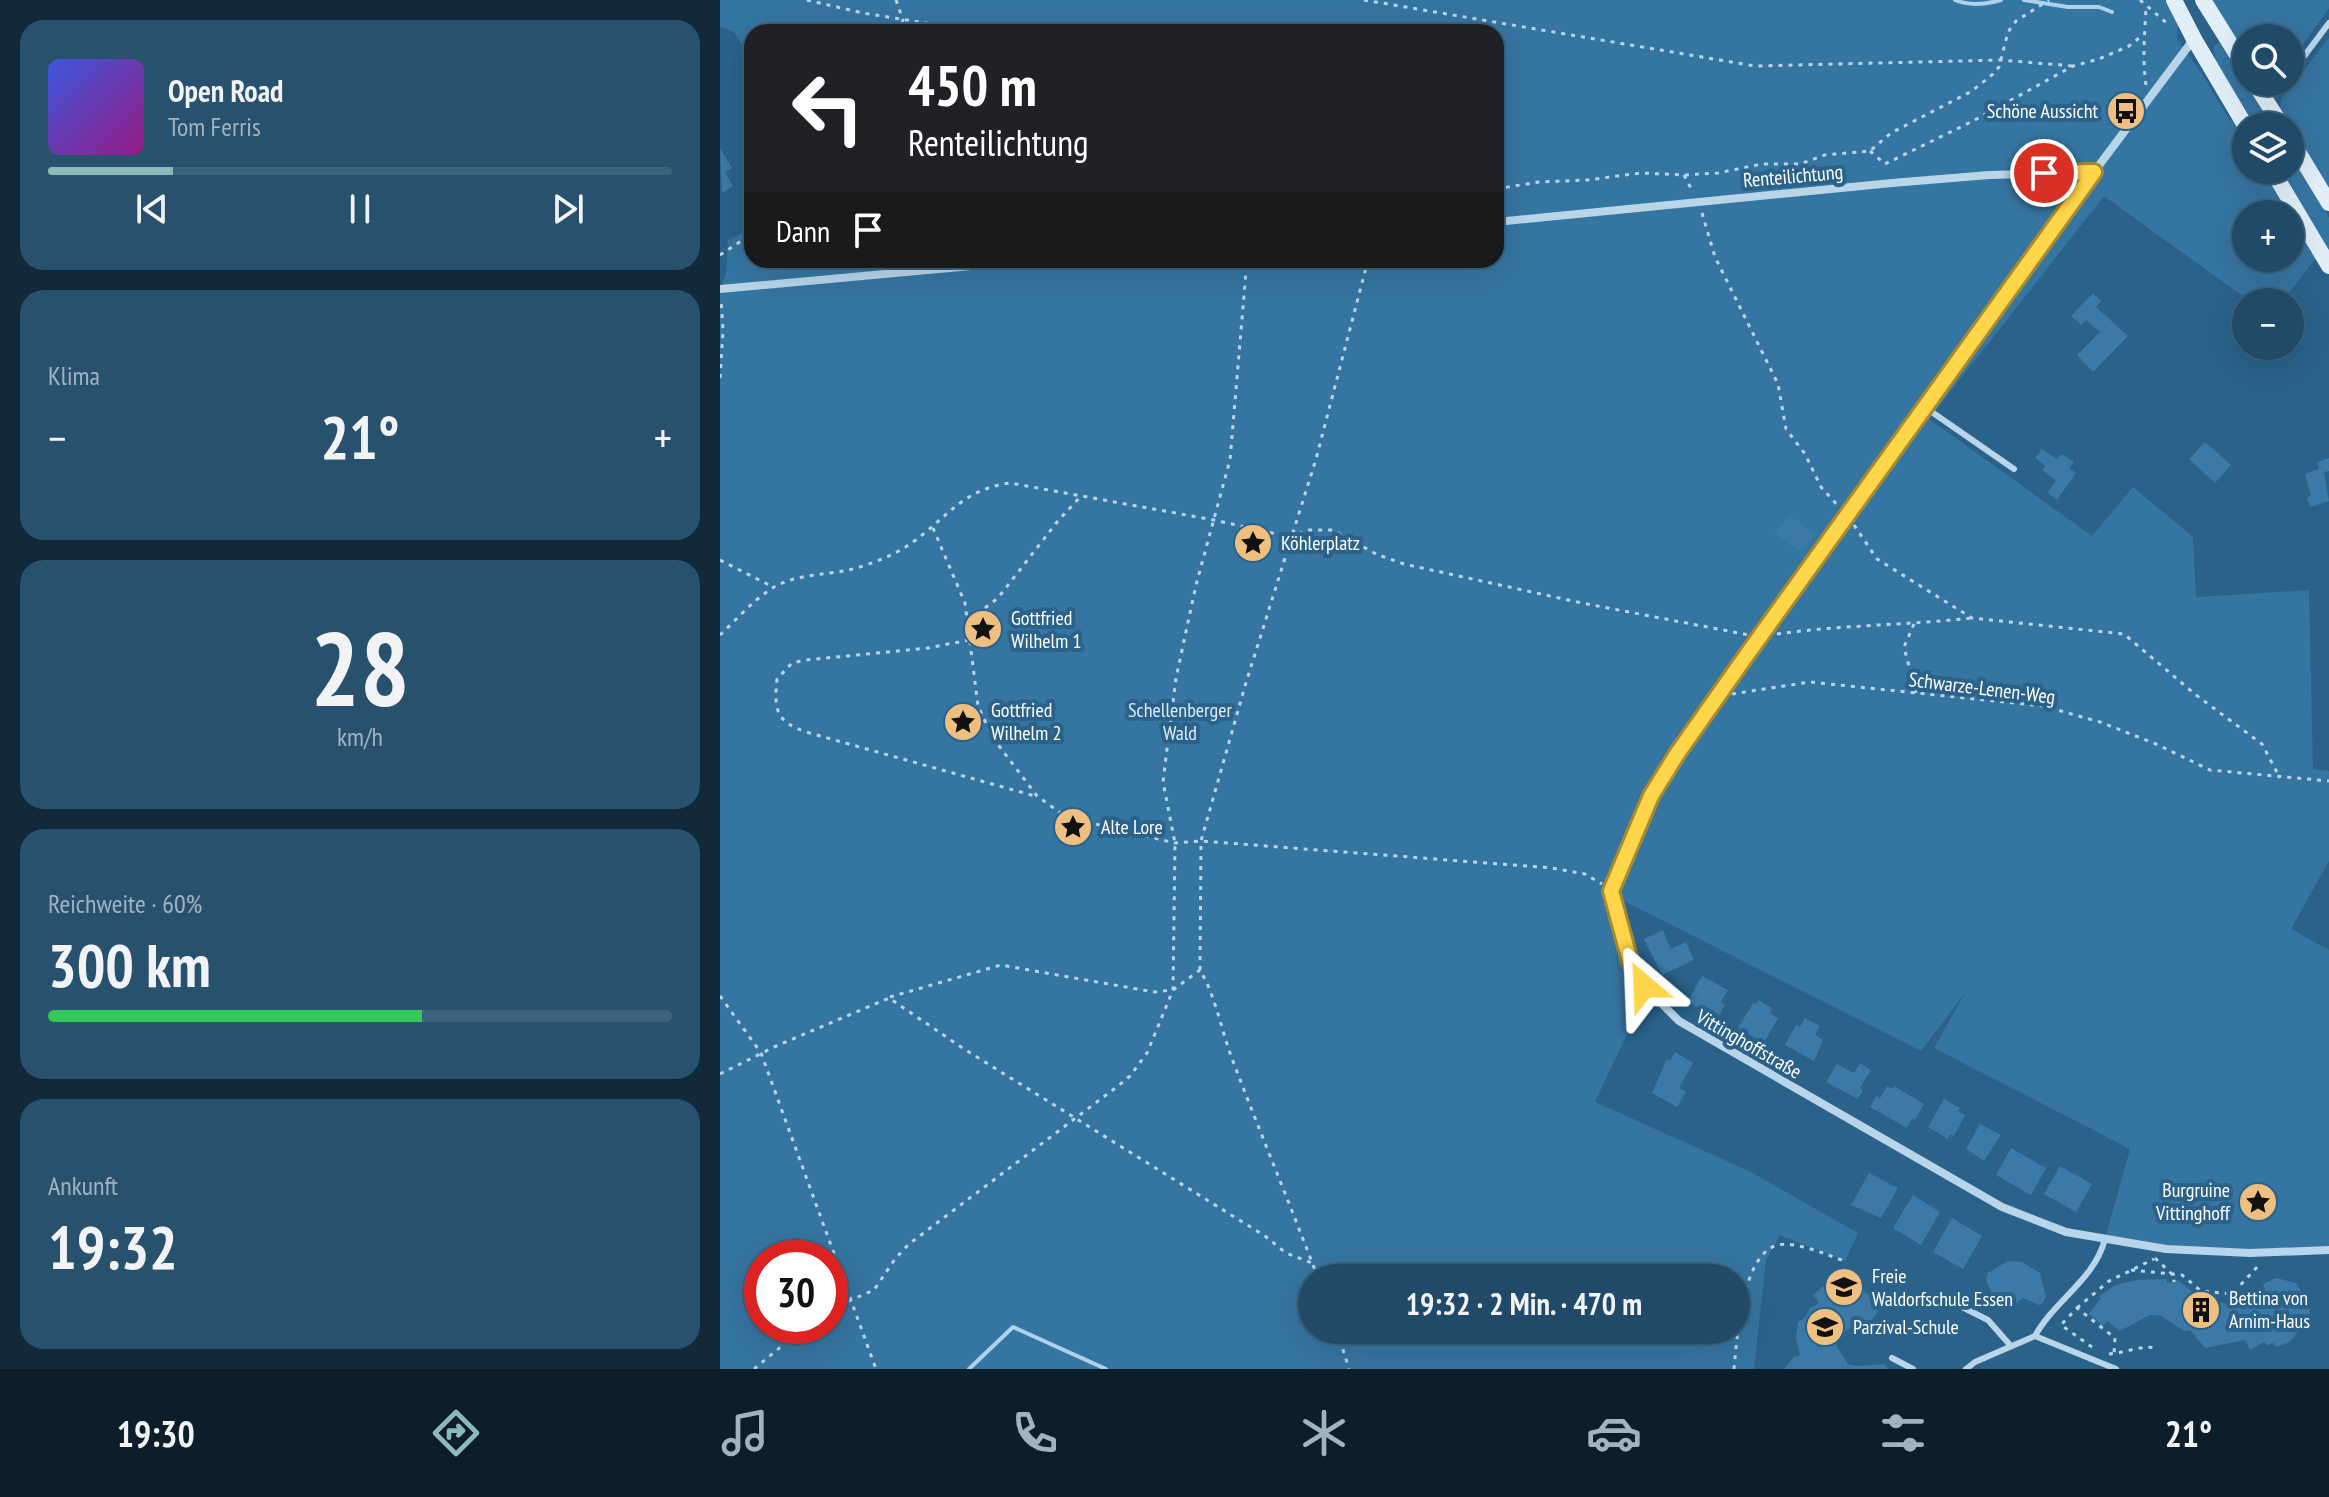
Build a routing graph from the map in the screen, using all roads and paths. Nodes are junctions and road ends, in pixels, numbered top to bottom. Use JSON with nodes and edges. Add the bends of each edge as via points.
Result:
{"nodes":[{"id":1,"x":807,"y":0,"type":"edge"},
{"id":2,"x":896,"y":0,"type":"edge"},
{"id":3,"x":1364,"y":0,"type":"edge"},
{"id":4,"x":2049,"y":0,"type":"edge"},
{"id":5,"x":2140,"y":0,"type":"edge"},
{"id":6,"x":2174,"y":0,"type":"edge"},
{"id":7,"x":2203,"y":0,"type":"edge"},
{"id":8,"x":2146,"y":6,"type":"junction"},
{"id":9,"x":903,"y":20,"type":"junction"},
{"id":10,"x":2217,"y":22,"type":"junction"},
{"id":11,"x":2329,"y":23,"type":"edge"},
{"id":12,"x":902,"y":24,"type":"edge"},
{"id":13,"x":932,"y":24,"type":"edge"},
{"id":14,"x":2143,"y":35,"type":"junction"},
{"id":15,"x":2191,"y":43,"type":"junction"},
{"id":16,"x":2232,"y":46,"type":"edge"},
{"id":17,"x":2304,"y":56,"type":"edge"},
{"id":18,"x":2000,"y":60,"type":"junction"},
{"id":19,"x":2073,"y":66,"type":"junction"},
{"id":20,"x":2264,"y":97,"type":"edge"},
{"id":21,"x":2148,"y":98,"type":"junction"},
{"id":22,"x":2236,"y":112,"type":"edge"},
{"id":23,"x":2273,"y":112,"type":"edge"},
{"id":24,"x":1870,"y":151,"type":"junction"},
{"id":25,"x":2304,"y":162,"type":"edge"},
{"id":26,"x":2094,"y":172,"type":"junction"},
{"id":27,"x":1684,"y":175,"type":"junction"},
{"id":28,"x":2280,"y":184,"type":"edge"},
{"id":29,"x":1504,"y":188,"type":"edge"},
{"id":30,"x":1698,"y":201,"type":"junction"},
{"id":31,"x":2329,"y":203,"type":"edge"},
{"id":32,"x":1504,"y":221,"type":"edge"},
{"id":33,"x":744,"y":239,"type":"edge"},
{"id":34,"x":720,"y":255,"type":"edge"},
{"id":35,"x":2329,"y":266,"type":"edge"},
{"id":36,"x":946,"y":268,"type":"edge"},
{"id":37,"x":1246,"y":268,"type":"edge"},
{"id":38,"x":1366,"y":268,"type":"edge"},
{"id":39,"x":720,"y":288,"type":"edge"},
{"id":40,"x":720,"y":378,"type":"edge"},
{"id":41,"x":1926,"y":408,"type":"junction"},
{"id":42,"x":2014,"y":469,"type":"dead end"},
{"id":43,"x":1081,"y":496,"type":"junction"},
{"id":44,"x":1847,"y":515,"type":"junction"},
{"id":45,"x":1214,"y":520,"type":"junction"},
{"id":46,"x":933,"y":526,"type":"junction"},
{"id":47,"x":1290,"y":537,"type":"junction"},
{"id":48,"x":720,"y":560,"type":"edge"},
{"id":49,"x":773,"y":587,"type":"junction"},
{"id":50,"x":1972,"y":618,"type":"junction"},
{"id":51,"x":968,"y":620,"type":"junction"},
{"id":52,"x":1914,"y":624,"type":"junction"},
{"id":53,"x":720,"y":635,"type":"edge"},
{"id":54,"x":1760,"y":636,"type":"junction"},
{"id":55,"x":969,"y":640,"type":"junction"},
{"id":56,"x":1917,"y":694,"type":"junction"},
{"id":57,"x":1717,"y":697,"type":"junction"},
{"id":58,"x":2280,"y":778,"type":"junction"},
{"id":59,"x":2329,"y":781,"type":"edge"},
{"id":60,"x":1037,"y":796,"type":"junction"},
{"id":61,"x":1201,"y":841,"type":"junction"},
{"id":62,"x":1175,"y":843,"type":"junction"},
{"id":63,"x":1611,"y":891,"type":"junction"},
{"id":64,"x":1200,"y":970,"type":"junction"},
{"id":65,"x":1173,"y":990,"type":"junction"},
{"id":66,"x":720,"y":996,"type":"edge"},
{"id":67,"x":889,"y":998,"type":"junction"},
{"id":68,"x":761,"y":1053,"type":"junction"},
{"id":69,"x":720,"y":1074,"type":"edge"},
{"id":70,"x":1075,"y":1118,"type":"junction"},
{"id":71,"x":2105,"y":1239,"type":"junction"},
{"id":72,"x":2329,"y":1250,"type":"edge"},
{"id":73,"x":2266,"y":1252,"type":"junction"},
{"id":74,"x":1844,"y":1261,"type":"dead end"},
{"id":75,"x":1312,"y":1263,"type":"joint"},
{"id":76,"x":2131,"y":1270,"type":"junction"},
{"id":77,"x":2174,"y":1276,"type":"junction"},
{"id":78,"x":2174,"y":1282,"type":"dead end"},
{"id":79,"x":2232,"y":1294,"type":"junction"},
{"id":80,"x":2064,"y":1298,"type":"junction"},
{"id":81,"x":1948,"y":1300,"type":"dead end"},
{"id":82,"x":849,"y":1301,"type":"junction"},
{"id":83,"x":2232,"y":1305,"type":"dead end"},
{"id":84,"x":2077,"y":1308,"type":"junction"},
{"id":85,"x":2035,"y":1336,"type":"junction"},
{"id":86,"x":784,"y":1344,"type":"edge"},
{"id":87,"x":1341,"y":1344,"type":"edge"},
{"id":88,"x":2010,"y":1345,"type":"junction"},
{"id":89,"x":2156,"y":1348,"type":"dead end"},
{"id":90,"x":2114,"y":1354,"type":"junction"},
{"id":91,"x":1892,"y":1358,"type":"dead end"},
{"id":92,"x":754,"y":1369,"type":"edge"},
{"id":93,"x":876,"y":1369,"type":"edge"},
{"id":94,"x":1349,"y":1369,"type":"edge"},
{"id":95,"x":1734,"y":1369,"type":"edge"},
{"id":96,"x":1913,"y":1369,"type":"edge"},
{"id":97,"x":1966,"y":1369,"type":"edge"},
{"id":98,"x":2116,"y":1369,"type":"edge"}],
"edges":[{"from":1,"to":9,"type":"path"},
{"from":2,"to":9,"type":"path"},
{"from":3,"to":18,"type":"path","via":[[1755,66]]},
{"from":4,"to":18,"type":"path","via":[[2016,21]]},
{"from":5,"to":8,"type":"path"},
{"from":6,"to":15,"type":"main road"},
{"from":7,"to":10,"type":"main road"},
{"from":8,"to":14,"type":"path"},
{"from":8,"to":15,"type":"path"},
{"from":9,"to":12,"type":"path"},
{"from":9,"to":13,"type":"path"},
{"from":10,"to":15,"type":"main road"},
{"from":10,"to":16,"type":"main road"},
{"from":11,"to":17,"type":"lane"},
{"from":14,"to":19,"type":"path"},
{"from":14,"to":21,"type":"path"},
{"from":15,"to":21,"type":"street"},
{"from":15,"to":22,"type":"main road"},
{"from":18,"to":19,"type":"path"},
{"from":18,"to":24,"type":"path","via":[[1972,91],[1891,133]]},
{"from":19,"to":24,"type":"path","via":[[1885,164]]},
{"from":20,"to":23,"type":"main road"},
{"from":21,"to":26,"type":"street"},
{"from":24,"to":27,"type":"path"},
{"from":25,"to":31,"type":"main road"},
{"from":26,"to":30,"type":"street","name":"Renteilichtung","via":[[1975,176]]},
{"from":26,"to":41,"type":"street"},
{"from":27,"to":29,"type":"path","via":[[1641,173]]},
{"from":27,"to":30,"type":"path"},
{"from":28,"to":35,"type":"main road"},
{"from":30,"to":32,"type":"street","name":"Renteilichtung"},
{"from":30,"to":44,"type":"path","via":[[1715,257],[1778,384],[1786,429],[1821,487]]},
{"from":33,"to":34,"type":"path"},
{"from":36,"to":39,"type":"street"},
{"from":37,"to":45,"type":"path","via":[[1230,460]]},
{"from":38,"to":47,"type":"path"},
{"from":39,"to":40,"type":"path"},
{"from":41,"to":42,"type":"lane"},
{"from":41,"to":44,"type":"street"},
{"from":43,"to":45,"type":"path"},
{"from":43,"to":46,"type":"path","via":[[1010,483],[990,485],[973,492]]},
{"from":43,"to":51,"type":"path","via":[[998,598]]},
{"from":44,"to":50,"type":"path","via":[[1877,559]]},
{"from":44,"to":54,"type":"street"},
{"from":45,"to":47,"type":"path"},
{"from":45,"to":62,"type":"path","via":[[1176,678],[1166,757],[1163,782]]},
{"from":46,"to":49,"type":"path","via":[[881,560]]},
{"from":46,"to":51,"type":"path"},
{"from":47,"to":54,"type":"path","via":[[1333,530],[1404,564]]},
{"from":47,"to":61,"type":"path"},
{"from":48,"to":49,"type":"path"},
{"from":49,"to":53,"type":"path"},
{"from":50,"to":52,"type":"path"},
{"from":50,"to":58,"type":"path","via":[[2124,634],[2262,744]]},
{"from":51,"to":55,"type":"path"},
{"from":52,"to":54,"type":"path"},
{"from":52,"to":56,"type":"path","via":[[1904,647]]},
{"from":54,"to":57,"type":"street"},
{"from":55,"to":60,"type":"path","via":[[984,722]]},
{"from":55,"to":60,"type":"path","via":[[792,663],[777,679],[778,714],[806,732]]},
{"from":56,"to":57,"type":"path","name":"Schwarze-Lenen-Weg","via":[[1810,682]]},
{"from":56,"to":58,"type":"path","name":"Schwarze-Lenen-Weg","via":[[2043,706],[2100,722],[2210,770]]},
{"from":57,"to":63,"type":"street","via":[[1651,796]]},
{"from":58,"to":59,"type":"path","name":"Schwarze-Lenen-Weg"},
{"from":60,"to":62,"type":"path","via":[[1062,814]]},
{"from":61,"to":62,"type":"path"},
{"from":61,"to":63,"type":"path","via":[[1552,868],[1585,874]]},
{"from":61,"to":64,"type":"path"},
{"from":62,"to":65,"type":"path"},
{"from":63,"to":71,"type":"street","name":"Vittinghoffstraße","via":[[1630,961],[1644,986],[1679,1021],[2002,1207],[2066,1232]]},
{"from":64,"to":65,"type":"path"},
{"from":64,"to":75,"type":"path"},
{"from":65,"to":67,"type":"path","via":[[1154,992],[1001,965]]},
{"from":65,"to":70,"type":"path","via":[[1139,1065]]},
{"from":66,"to":68,"type":"path"},
{"from":67,"to":68,"type":"path"},
{"from":67,"to":70,"type":"path"},
{"from":68,"to":69,"type":"path"},
{"from":68,"to":82,"type":"path"},
{"from":70,"to":75,"type":"path","via":[[1286,1253]]},
{"from":70,"to":82,"type":"path","via":[[909,1244],[874,1290]]},
{"from":71,"to":73,"type":"street","name":"Vittinghoffstraße","via":[[2166,1249]]},
{"from":71,"to":80,"type":"lane","via":[[2094,1266]]},
{"from":72,"to":73,"type":"street","name":"Vittinghoffstraße"},
{"from":73,"to":79,"type":"path"},
{"from":74,"to":95,"type":"path","via":[[1777,1245],[1760,1256],[1748,1279]]},
{"from":76,"to":77,"type":"path"},
{"from":76,"to":77,"type":"path","via":[[2155,1258]]},
{"from":76,"to":84,"type":"path"},
{"from":77,"to":78,"type":"path"},
{"from":77,"to":79,"type":"path","via":[[2182,1275],[2201,1291]]},
{"from":79,"to":83,"type":"path"},
{"from":80,"to":84,"type":"path"},
{"from":80,"to":85,"type":"lane"},
{"from":81,"to":88,"type":"lane","via":[[1988,1320]]},
{"from":82,"to":93,"type":"path"},
{"from":84,"to":90,"type":"path","via":[[2115,1338]]},
{"from":84,"to":90,"type":"path","via":[[2061,1325],[2102,1354]]},
{"from":85,"to":88,"type":"lane"},
{"from":85,"to":98,"type":"lane"},
{"from":86,"to":92,"type":"path"},
{"from":87,"to":94,"type":"path"},
{"from":88,"to":97,"type":"lane"},
{"from":89,"to":90,"type":"path"},
{"from":91,"to":96,"type":"lane"}]}
